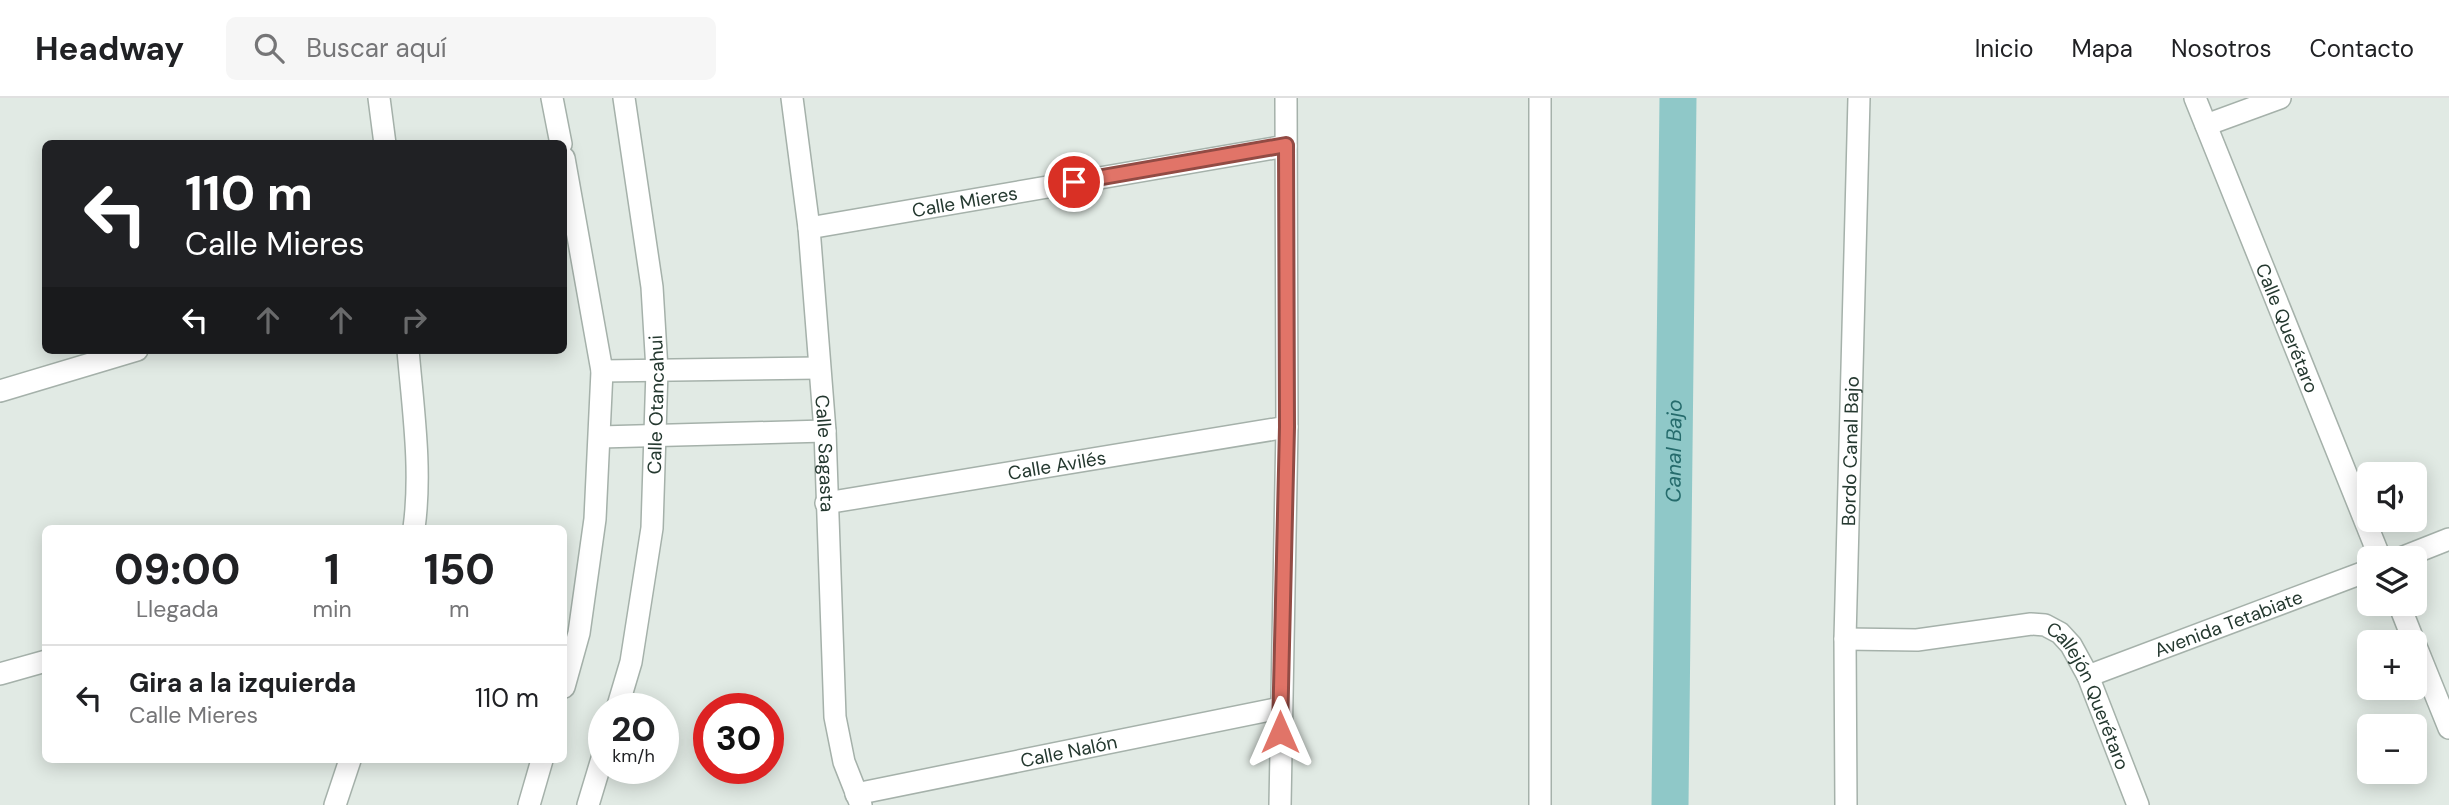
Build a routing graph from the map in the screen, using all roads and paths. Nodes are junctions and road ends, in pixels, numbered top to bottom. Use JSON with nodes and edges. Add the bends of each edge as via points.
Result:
{"nodes":[{"id":1,"x":379,"y":98,"type":"edge"},
{"id":2,"x":552,"y":98,"type":"edge"},
{"id":3,"x":624,"y":98,"type":"edge"},
{"id":4,"x":792,"y":98,"type":"edge"},
{"id":5,"x":1286,"y":98,"type":"edge"},
{"id":6,"x":1540,"y":98,"type":"edge"},
{"id":7,"x":1858,"y":98,"type":"edge"},
{"id":8,"x":2195,"y":98,"type":"edge"},
{"id":9,"x":2280,"y":98,"type":"edge"},
{"id":10,"x":2206,"y":125,"type":"junction"},
{"id":11,"x":384,"y":140,"type":"edge"},
{"id":12,"x":560,"y":140,"type":"edge"},
{"id":13,"x":1286,"y":145,"type":"junction"},
{"id":14,"x":567,"y":175,"type":"edge"},
{"id":15,"x":809,"y":228,"type":"junction"},
{"id":16,"x":124,"y":354,"type":"edge"},
{"id":17,"x":408,"y":354,"type":"edge"},
{"id":18,"x":819,"y":368,"type":"junction"},
{"id":19,"x":657,"y":370,"type":"junction"},
{"id":20,"x":602,"y":371,"type":"junction"},
{"id":21,"x":0,"y":391,"type":"edge"},
{"id":22,"x":1287,"y":427,"type":"junction"},
{"id":23,"x":825,"y":430,"type":"junction"},
{"id":24,"x":655,"y":435,"type":"junction"},
{"id":25,"x":600,"y":437,"type":"junction"},
{"id":26,"x":826,"y":503,"type":"junction"},
{"id":27,"x":414,"y":525,"type":"edge"},
{"id":28,"x":2449,"y":539,"type":"edge"},
{"id":29,"x":2376,"y":546,"type":"edge"},
{"id":30,"x":2427,"y":548,"type":"edge"},
{"id":31,"x":2357,"y":575,"type":"edge"},
{"id":32,"x":1845,"y":639,"type":"junction"},
{"id":33,"x":42,"y":662,"type":"edge"},
{"id":34,"x":2427,"y":673,"type":"edge"},
{"id":35,"x":0,"y":674,"type":"edge"},
{"id":36,"x":567,"y":676,"type":"edge"},
{"id":37,"x":2088,"y":676,"type":"junction"},
{"id":38,"x":622,"y":693,"type":"edge"},
{"id":39,"x":1280,"y":708,"type":"junction"},
{"id":40,"x":2449,"y":728,"type":"edge"},
{"id":41,"x":349,"y":763,"type":"edge"},
{"id":42,"x":541,"y":763,"type":"edge"},
{"id":43,"x":594,"y":784,"type":"edge"},
{"id":44,"x":859,"y":799,"type":"edge"},
{"id":45,"x":335,"y":805,"type":"edge"},
{"id":46,"x":529,"y":805,"type":"edge"},
{"id":47,"x":588,"y":805,"type":"edge"},
{"id":48,"x":1280,"y":805,"type":"edge"},
{"id":49,"x":1541,"y":805,"type":"edge"},
{"id":50,"x":1846,"y":805,"type":"edge"},
{"id":51,"x":2138,"y":805,"type":"edge"}],
"edges":[{"from":1,"to":11,"type":"street"},
{"from":2,"to":12,"type":"street"},
{"from":3,"to":19,"type":"street","name":"Calle Otancahui","via":[[652,287]]},
{"from":4,"to":15,"type":"street","name":"Calle Sagasta"},
{"from":5,"to":13,"type":"street"},
{"from":6,"to":49,"type":"street"},
{"from":7,"to":32,"type":"street","name":"Bordo Canal Bajo"},
{"from":8,"to":10,"type":"street","name":"Calle Querétaro"},
{"from":9,"to":10,"type":"street"},
{"from":10,"to":29,"type":"street","name":"Calle Querétaro"},
{"from":13,"to":15,"type":"street","name":"Calle Mieres"},
{"from":13,"to":22,"type":"street"},
{"from":14,"to":20,"type":"street"},
{"from":15,"to":18,"type":"street","name":"Calle Sagasta"},
{"from":16,"to":21,"type":"street"},
{"from":17,"to":27,"type":"street","via":[[416,443]]},
{"from":18,"to":19,"type":"street"},
{"from":18,"to":23,"type":"street","name":"Calle Sagasta"},
{"from":19,"to":20,"type":"street"},
{"from":19,"to":24,"type":"street","name":"Calle Otancahui"},
{"from":20,"to":25,"type":"street"},
{"from":22,"to":26,"type":"street","name":"Calle Avilés"},
{"from":22,"to":39,"type":"street"},
{"from":23,"to":24,"type":"street"},
{"from":23,"to":26,"type":"street","name":"Calle Sagasta"},
{"from":24,"to":25,"type":"street"},
{"from":24,"to":38,"type":"street","name":"Calle Otancahui","via":[[652,528]]},
{"from":25,"to":36,"type":"street","via":[[595,519],[579,632]]},
{"from":26,"to":44,"type":"street","name":"Calle Sagasta","via":[[835,717],[844,762]]},
{"from":28,"to":30,"type":"street"},
{"from":31,"to":37,"type":"street","name":"Avenida Tetabiate"},
{"from":32,"to":37,"type":"street","name":"Callejón Querétaro","via":[[1917,640],[2045,625],[2071,645]]},
{"from":32,"to":50,"type":"street","name":"Bordo Canal Bajo"},
{"from":33,"to":35,"type":"street"},
{"from":34,"to":40,"type":"street"},
{"from":37,"to":51,"type":"street","name":"Callejón Querétaro"},
{"from":39,"to":44,"type":"street","name":"Calle Nalón"},
{"from":39,"to":48,"type":"street"},
{"from":41,"to":45,"type":"street"},
{"from":42,"to":46,"type":"street"},
{"from":43,"to":47,"type":"street"}]}
